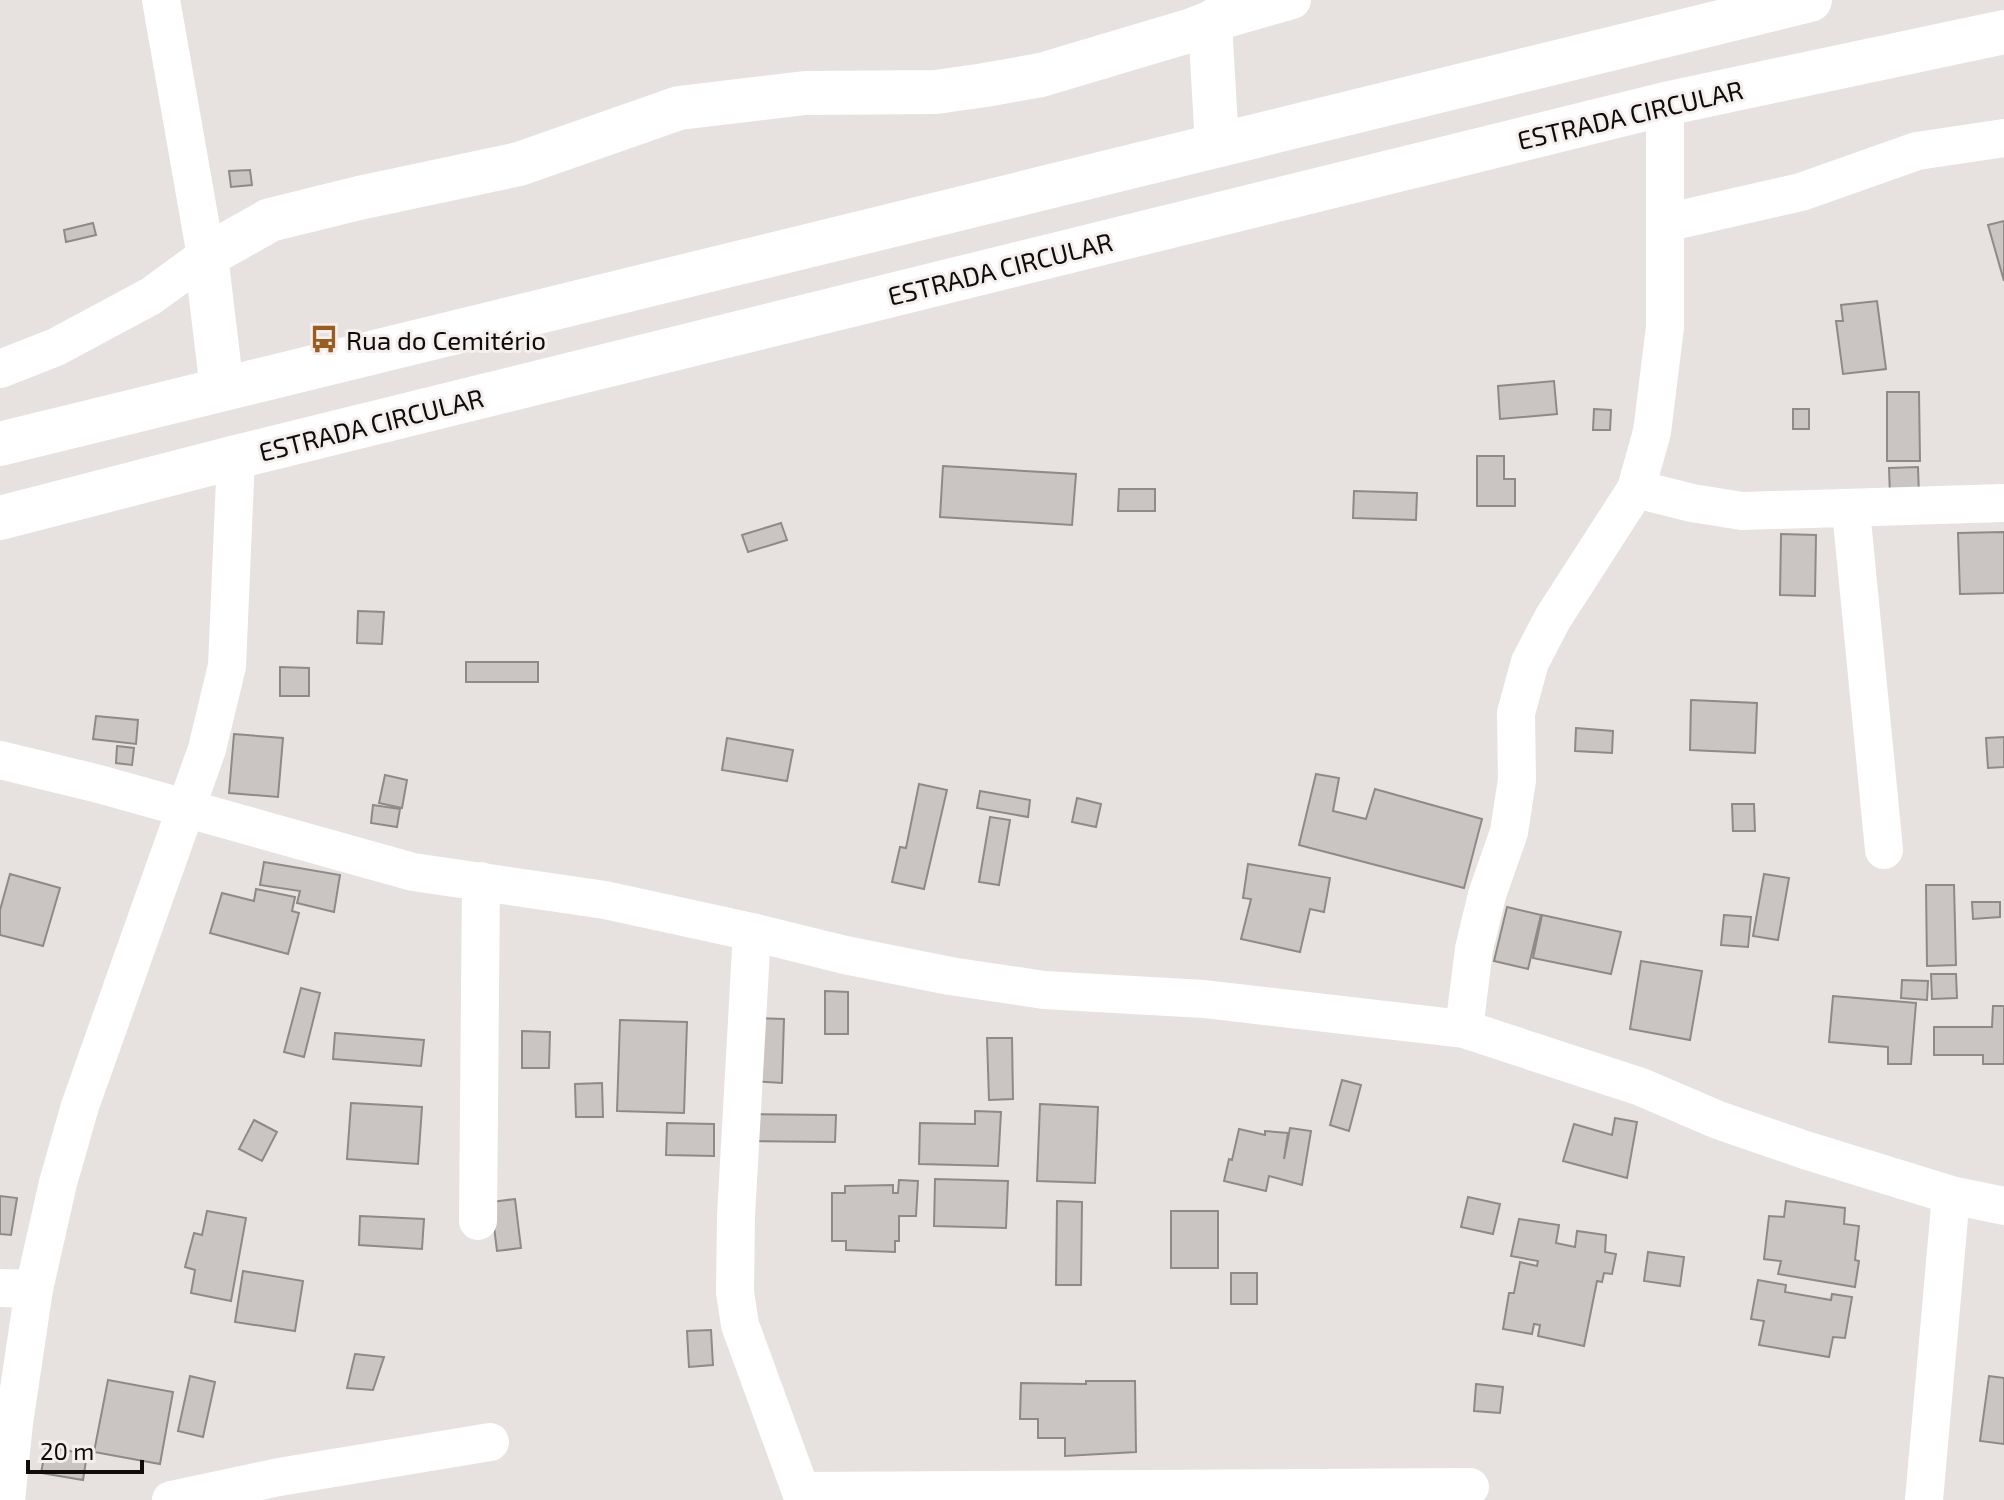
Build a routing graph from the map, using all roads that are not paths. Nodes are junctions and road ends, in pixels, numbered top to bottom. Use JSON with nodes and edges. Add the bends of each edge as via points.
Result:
{"nodes":[{"id":1,"x":161,"y":0,"type":"edge"},
{"id":2,"x":1250,"y":0,"type":"edge"},
{"id":3,"x":1292,"y":0,"type":"edge"},
{"id":4,"x":1810,"y":0,"type":"edge"},
{"id":5,"x":1210,"y":23,"type":"junction"},
{"id":6,"x":2004,"y":32,"type":"edge"},
{"id":7,"x":1665,"y":104,"type":"junction"},
{"id":8,"x":2004,"y":138,"type":"edge"},
{"id":9,"x":1217,"y":145,"type":"junction"},
{"id":10,"x":1665,"y":223,"type":"junction"},
{"id":11,"x":206,"y":256,"type":"junction"},
{"id":12,"x":0,"y":369,"type":"edge"},
{"id":13,"x":222,"y":389,"type":"junction"},
{"id":14,"x":0,"y":444,"type":"edge"},
{"id":15,"x":236,"y":457,"type":"junction"},
{"id":16,"x":1636,"y":489,"type":"junction"},
{"id":17,"x":2004,"y":503,"type":"edge"},
{"id":18,"x":1851,"y":510,"type":"junction"},
{"id":19,"x":0,"y":518,"type":"edge"},
{"id":20,"x":0,"y":760,"type":"edge"},
{"id":21,"x":185,"y":810,"type":"junction"},
{"id":22,"x":1884,"y":850,"type":"dead end"},
{"id":23,"x":481,"y":881,"type":"junction"},
{"id":24,"x":752,"y":932,"type":"junction"},
{"id":25,"x":1464,"y":1029,"type":"junction"},
{"id":26,"x":1951,"y":1195,"type":"junction"},
{"id":27,"x":2004,"y":1206,"type":"edge"},
{"id":28,"x":478,"y":1221,"type":"dead end"},
{"id":29,"x":17,"y":1288,"type":"edge"},
{"id":30,"x":490,"y":1442,"type":"dead end"},
{"id":31,"x":1470,"y":1487,"type":"dead end"},
{"id":32,"x":803,"y":1496,"type":"edge"},
{"id":33,"x":6,"y":1500,"type":"edge"},
{"id":34,"x":171,"y":1500,"type":"edge"},
{"id":35,"x":1924,"y":1500,"type":"edge"}],
"edges":[{"from":1,"to":11,"type":"street"},
{"from":2,"to":5,"type":"main road"},
{"from":3,"to":5,"type":"street"},
{"from":4,"to":9,"type":"main road"},
{"from":5,"to":9,"type":"main road"},
{"from":5,"to":11,"type":"main road","via":[[1041,75],[985,85],[936,92],[805,93],[679,108],[519,164],[270,220]]},
{"from":6,"to":7,"type":"main road","name":"ESTRADA CIRCULAR"},
{"from":7,"to":10,"type":"street"},
{"from":7,"to":15,"type":"main road","name":"ESTRADA CIRCULAR"},
{"from":8,"to":10,"type":"street","via":[[1917,151],[1801,192]]},
{"from":9,"to":13,"type":"main road"},
{"from":10,"to":16,"type":"street","via":[[1665,327],[1652,432]]},
{"from":11,"to":12,"type":"street","via":[[151,296],[56,347]]},
{"from":11,"to":13,"type":"main road"},
{"from":13,"to":14,"type":"main road"},
{"from":15,"to":19,"type":"main road","name":"ESTRADA CIRCULAR"},
{"from":15,"to":21,"type":"street","via":[[227,666],[207,749]]},
{"from":16,"to":18,"type":"street","via":[[1742,511]]},
{"from":16,"to":25,"type":"street","via":[[1530,662],[1516,713],[1517,780],[1509,832],[1474,949]]},
{"from":17,"to":18,"type":"street"},
{"from":18,"to":22,"type":"street"},
{"from":20,"to":21,"type":"street"},
{"from":21,"to":23,"type":"street","via":[[413,872]]},
{"from":21,"to":29,"type":"street"},
{"from":23,"to":24,"type":"street","via":[[605,900]]},
{"from":23,"to":28,"type":"street"},
{"from":24,"to":25,"type":"street","via":[[845,955],[1044,990],[1204,999]]},
{"from":24,"to":32,"type":"street","via":[[735,1292],[740,1325]]},
{"from":25,"to":26,"type":"street","via":[[1641,1087],[1805,1150]]},
{"from":26,"to":27,"type":"street"},
{"from":26,"to":35,"type":"street"},
{"from":29,"to":33,"type":"street"},
{"from":30,"to":34,"type":"street"},
{"from":31,"to":32,"type":"street"}]}
